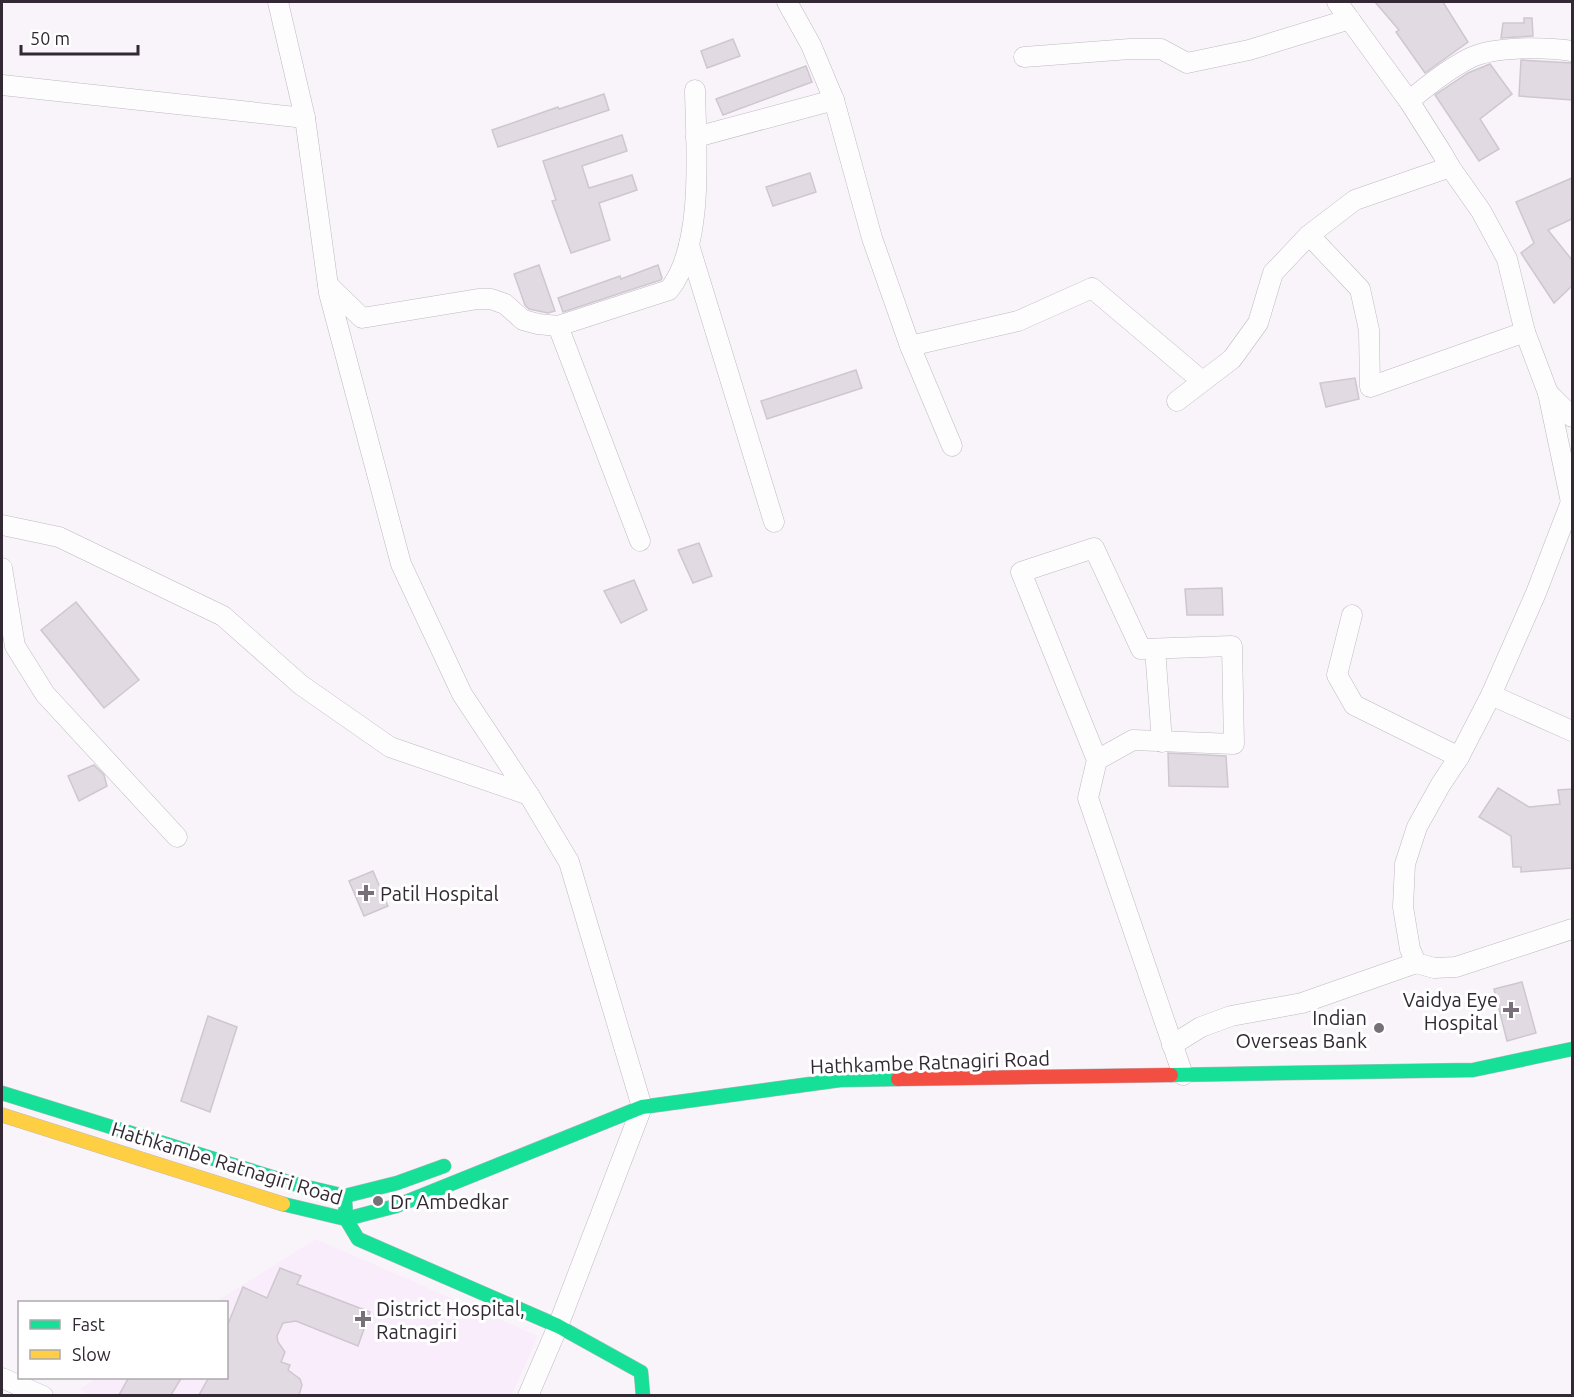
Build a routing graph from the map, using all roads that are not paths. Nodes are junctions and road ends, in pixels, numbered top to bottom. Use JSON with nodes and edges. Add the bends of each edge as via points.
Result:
{"nodes":[{"id":1,"x":278,"y":2,"type":"edge"},
{"id":2,"x":787,"y":2,"type":"edge"},
{"id":3,"x":1336,"y":2,"type":"edge"},
{"id":4,"x":1350,"y":19,"type":"junction"},
{"id":5,"x":1572,"y":51,"type":"edge"},
{"id":6,"x":1024,"y":57,"type":"dead end"},
{"id":7,"x":2,"y":85,"type":"edge"},
{"id":8,"x":694,"y":90,"type":"dead end"},
{"id":9,"x":834,"y":100,"type":"junction"},
{"id":10,"x":1409,"y":101,"type":"junction"},
{"id":11,"x":305,"y":118,"type":"junction"},
{"id":12,"x":696,"y":137,"type":"junction"},
{"id":13,"x":1450,"y":167,"type":"junction"},
{"id":14,"x":1308,"y":236,"type":"junction"},
{"id":15,"x":689,"y":245,"type":"junction"},
{"id":16,"x":328,"y":285,"type":"junction"},
{"id":17,"x":558,"y":326,"type":"junction"},
{"id":18,"x":1525,"y":332,"type":"junction"},
{"id":19,"x":910,"y":346,"type":"junction"},
{"id":20,"x":1202,"y":381,"type":"junction"},
{"id":21,"x":1548,"y":393,"type":"junction"},
{"id":22,"x":1177,"y":401,"type":"dead end"},
{"id":23,"x":1572,"y":417,"type":"edge"},
{"id":24,"x":952,"y":446,"type":"dead end"},
{"id":25,"x":1572,"y":502,"type":"edge"},
{"id":26,"x":774,"y":522,"type":"dead end"},
{"id":27,"x":2,"y":525,"type":"edge"},
{"id":28,"x":640,"y":542,"type":"dead end"},
{"id":29,"x":2,"y":568,"type":"edge"},
{"id":30,"x":1352,"y":615,"type":"dead end"},
{"id":31,"x":1155,"y":649,"type":"junction"},
{"id":32,"x":1491,"y":695,"type":"junction"},
{"id":33,"x":1572,"y":731,"type":"edge"},
{"id":34,"x":1162,"y":741,"type":"junction"},
{"id":35,"x":1459,"y":757,"type":"junction"},
{"id":36,"x":1097,"y":760,"type":"junction"},
{"id":37,"x":529,"y":795,"type":"junction"},
{"id":38,"x":177,"y":837,"type":"dead end"},
{"id":39,"x":1572,"y":929,"type":"edge"},
{"id":40,"x":1416,"y":963,"type":"junction"},
{"id":41,"x":1572,"y":1049,"type":"edge"},
{"id":42,"x":1403,"y":1058,"type":"dead end"},
{"id":43,"x":1177,"y":1059,"type":"junction"},
{"id":44,"x":1308,"y":1059,"type":"dead end"},
{"id":45,"x":684,"y":1088,"type":"dead end"},
{"id":46,"x":2,"y":1093,"type":"edge"},
{"id":47,"x":640,"y":1101,"type":"junction"},
{"id":48,"x":616,"y":1103,"type":"dead end"},
{"id":49,"x":2,"y":1114,"type":"edge"},
{"id":50,"x":452,"y":1163,"type":"dead end"},
{"id":51,"x":345,"y":1196,"type":"junction"},
{"id":52,"x":346,"y":1220,"type":"junction"},
{"id":53,"x":558,"y":1326,"type":"junction"},
{"id":54,"x":2,"y":1378,"type":"edge"},
{"id":55,"x":43,"y":1395,"type":"edge"},
{"id":56,"x":528,"y":1395,"type":"edge"},
{"id":57,"x":644,"y":1395,"type":"edge"}],
"edges":[{"from":1,"to":11,"type":"street"},
{"from":2,"to":9,"type":"street","via":[[811,45]]},
{"from":3,"to":4,"type":"street"},
{"from":4,"to":6,"type":"street","via":[[1249,50],[1187,63],[1161,49]]},
{"from":4,"to":10,"type":"street"},
{"from":5,"to":10,"type":"street","via":[[1507,49],[1472,57]]},
{"from":7,"to":11,"type":"street"},
{"from":8,"to":12,"type":"street"},
{"from":9,"to":12,"type":"street"},
{"from":9,"to":19,"type":"street","via":[[872,238]]},
{"from":10,"to":13,"type":"street"},
{"from":11,"to":16,"type":"street"},
{"from":12,"to":15,"type":"street","via":[[697,188]]},
{"from":13,"to":14,"type":"street","via":[[1355,200]]},
{"from":13,"to":18,"type":"street","via":[[1508,259]]},
{"from":14,"to":18,"type":"street","via":[[1360,289],[1369,330],[1370,387]]},
{"from":14,"to":20,"type":"street","via":[[1273,273],[1258,323],[1239,350]]},
{"from":15,"to":17,"type":"street","via":[[669,290]]},
{"from":15,"to":26,"type":"street"},
{"from":16,"to":17,"type":"street","via":[[362,318],[491,299],[505,304],[523,320]]},
{"from":16,"to":37,"type":"street","via":[[401,564],[462,694]]},
{"from":17,"to":28,"type":"street"},
{"from":18,"to":21,"type":"street"},
{"from":19,"to":20,"type":"street","via":[[1018,321],[1092,288]]},
{"from":19,"to":24,"type":"street"},
{"from":20,"to":22,"type":"street"},
{"from":21,"to":23,"type":"street"},
{"from":21,"to":25,"type":"street"},
{"from":25,"to":32,"type":"street"},
{"from":27,"to":37,"type":"street","via":[[59,537],[224,616],[301,685],[390,747]]},
{"from":29,"to":38,"type":"street","via":[[15,646],[45,694]]},
{"from":30,"to":35,"type":"street","via":[[1336,675],[1354,705]]},
{"from":31,"to":34,"type":"street"},
{"from":31,"to":34,"type":"street","via":[[1232,646],[1234,744]]},
{"from":31,"to":36,"type":"street","via":[[1141,650],[1094,548],[1021,572]]},
{"from":32,"to":33,"type":"street"},
{"from":32,"to":35,"type":"street"},
{"from":34,"to":36,"type":"street","via":[[1133,741]]},
{"from":35,"to":40,"type":"street","via":[[1417,827],[1405,864],[1403,907]]},
{"from":36,"to":43,"type":"street","via":[[1088,798]]},
{"from":37,"to":47,"type":"street","via":[[568,862]]},
{"from":39,"to":40,"type":"street","via":[[1456,967],[1434,968]]},
{"from":40,"to":43,"type":"street","via":[[1302,1003],[1231,1016],[1201,1027]]},
{"from":41,"to":43,"type":"main road","name":"Hathkambe Ratnagiri Road","via":[[1473,1070]]},
{"from":42,"to":44,"type":"main road"},
{"from":43,"to":47,"type":"main road","name":"Hathkambe Ratnagiri Road","via":[[840,1080]]},
{"from":45,"to":47,"type":"main road"},
{"from":46,"to":51,"type":"main road","via":[[294,1184]]},
{"from":47,"to":48,"type":"main road"},
{"from":47,"to":52,"type":"main road","name":"Hathkambe Ratnagiri Road","via":[[396,1206]]},
{"from":47,"to":53,"type":"street"},
{"from":49,"to":52,"type":"main road","name":"Hathkambe Ratnagiri Road"},
{"from":50,"to":51,"type":"main road"},
{"from":51,"to":52,"type":"main road"},
{"from":52,"to":53,"type":"main road","via":[[358,1239]]},
{"from":53,"to":56,"type":"street"},
{"from":53,"to":57,"type":"main road","via":[[641,1372]]},
{"from":54,"to":55,"type":"street"}]}
